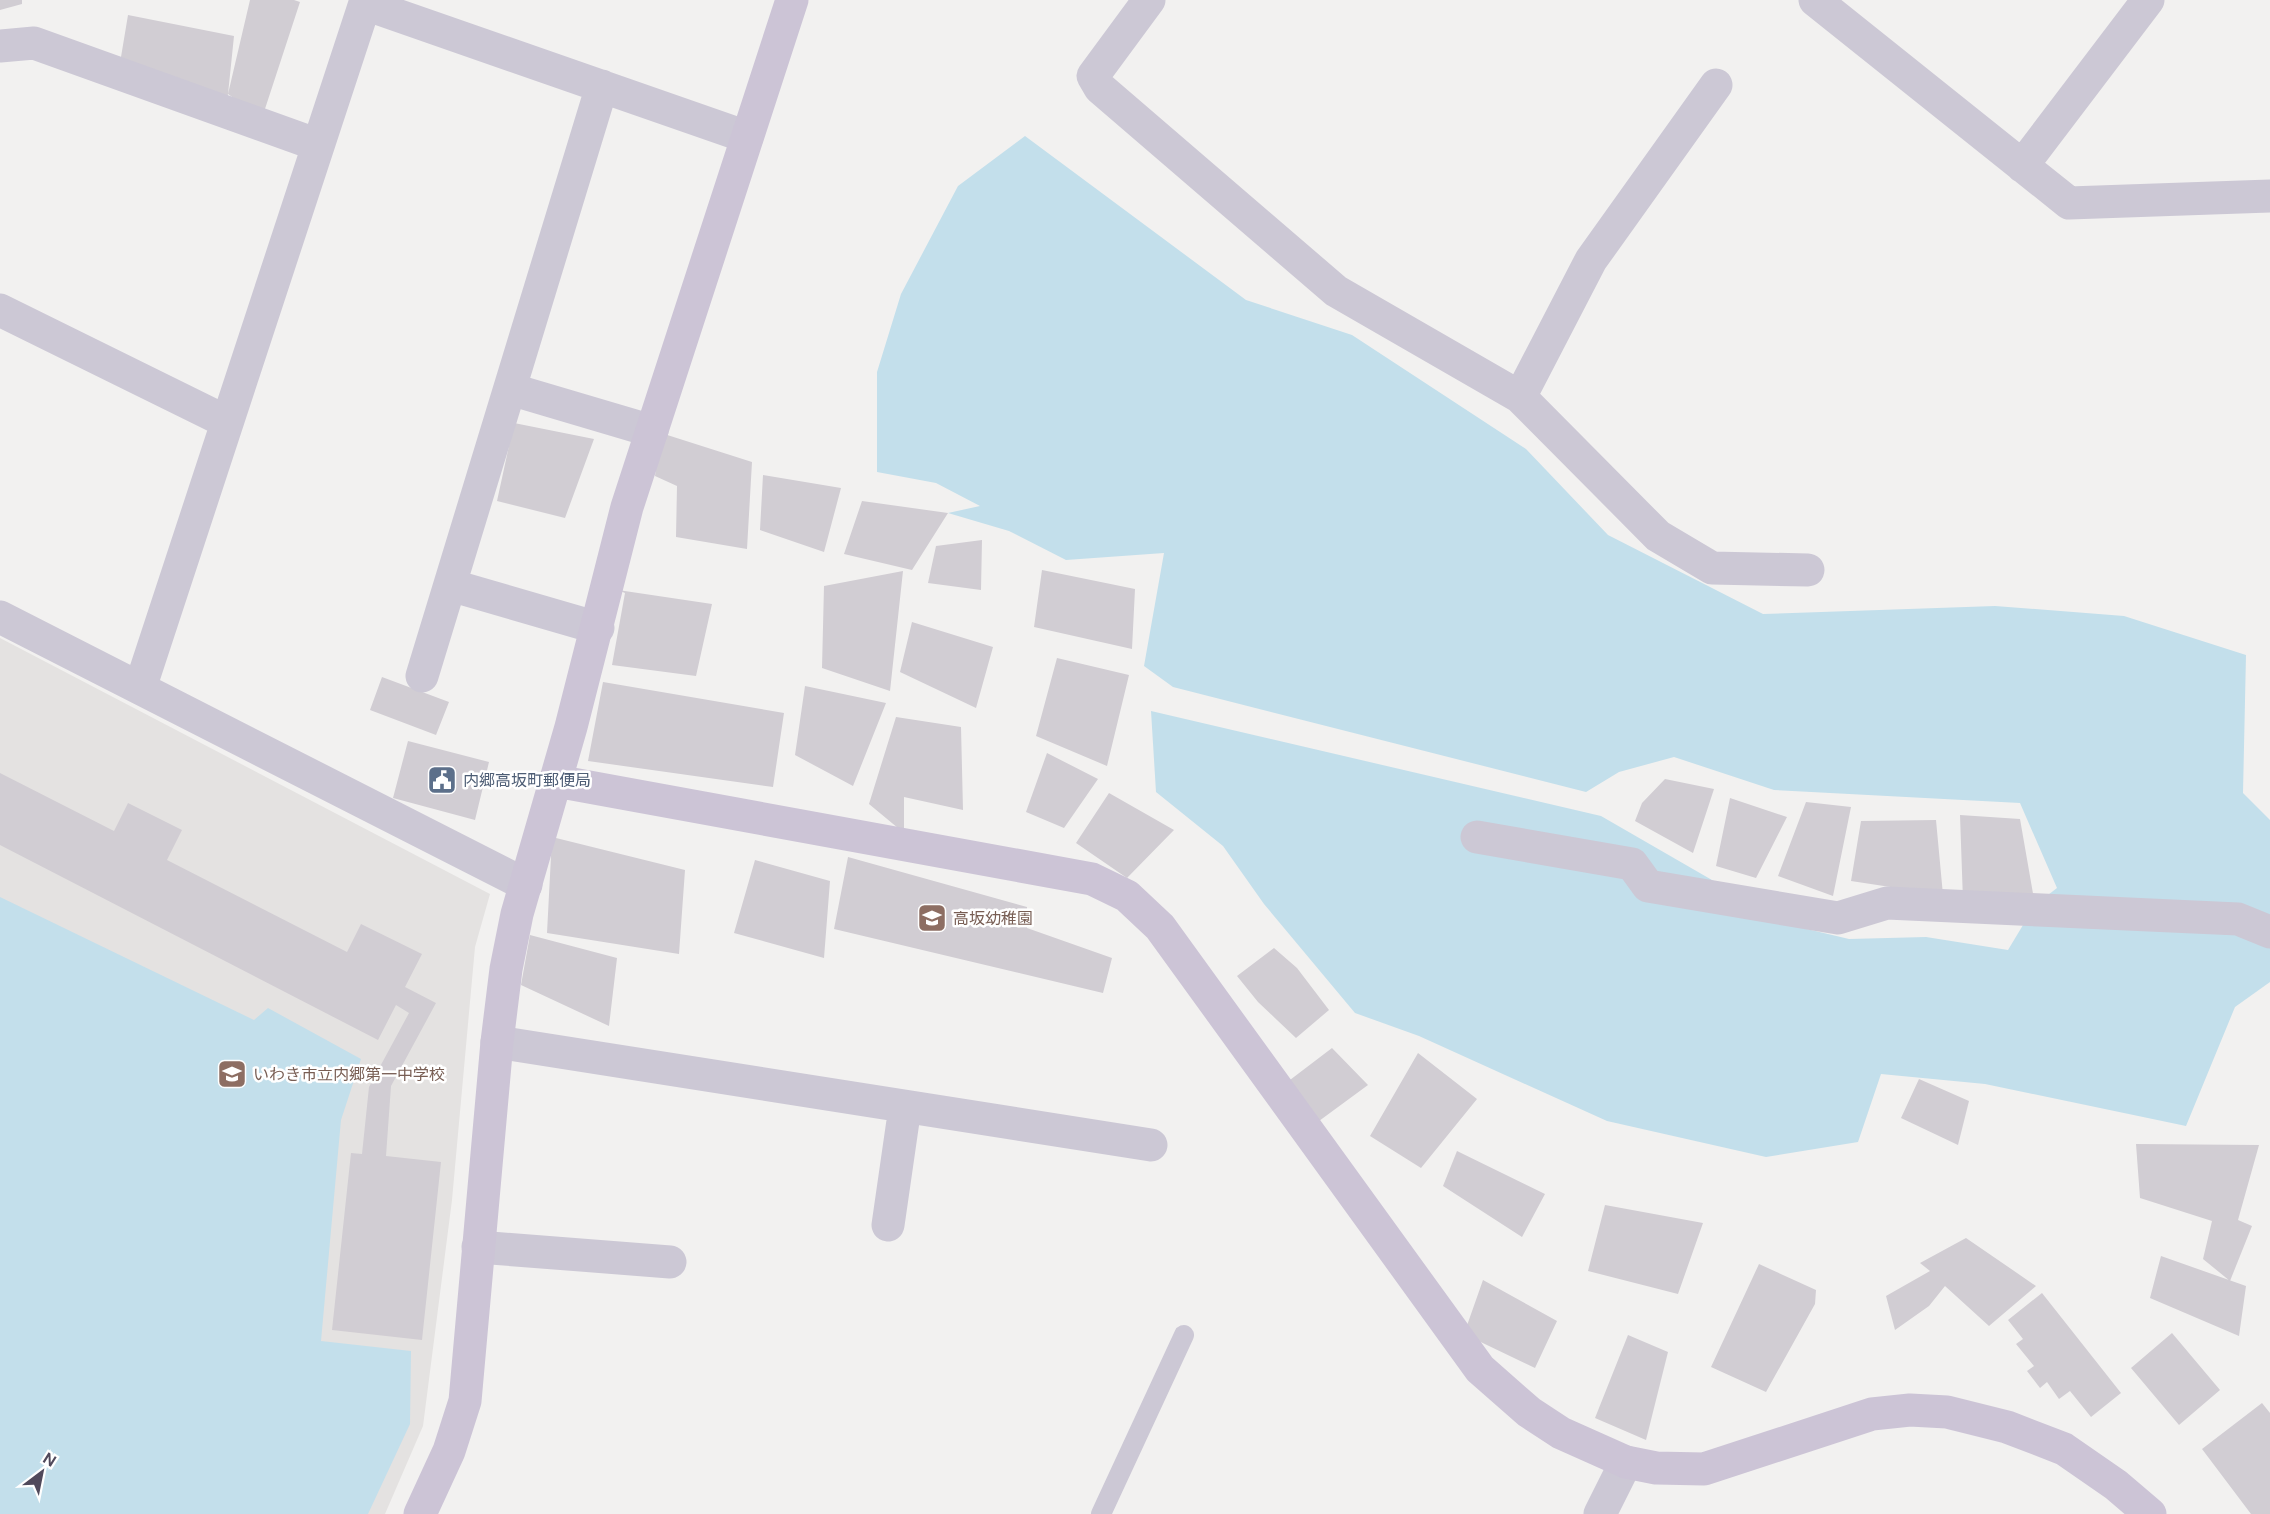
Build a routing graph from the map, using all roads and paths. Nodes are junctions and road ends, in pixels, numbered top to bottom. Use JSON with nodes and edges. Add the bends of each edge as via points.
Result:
{"nodes":[{"id":1,"x":792,"y":0,"type":"edge"},
{"id":2,"x":1149,"y":0,"type":"edge"},
{"id":3,"x":2148,"y":0,"type":"edge"},
{"id":4,"x":365,"y":2,"type":"edge"},
{"id":5,"x":1825,"y":3,"type":"edge"},
{"id":6,"x":0,"y":46,"type":"edge"},
{"id":7,"x":1716,"y":85,"type":"dead end"},
{"id":8,"x":602,"y":86,"type":"junction"},
{"id":9,"x":747,"y":137,"type":"junction"},
{"id":10,"x":318,"y":145,"type":"junction"},
{"id":11,"x":2022,"y":166,"type":"junction"},
{"id":12,"x":2270,"y":196,"type":"edge"},
{"id":13,"x":0,"y":310,"type":"edge"},
{"id":14,"x":510,"y":389,"type":"junction"},
{"id":15,"x":1520,"y":397,"type":"junction"},
{"id":16,"x":227,"y":422,"type":"junction"},
{"id":17,"x":652,"y":431,"type":"junction"},
{"id":18,"x":1808,"y":570,"type":"dead end"},
{"id":19,"x":450,"y":585,"type":"junction"},
{"id":20,"x":0,"y":617,"type":"edge"},
{"id":21,"x":598,"y":628,"type":"junction"},
{"id":22,"x":422,"y":676,"type":"dead end"},
{"id":23,"x":140,"y":688,"type":"junction"},
{"id":24,"x":556,"y":781,"type":"junction"},
{"id":25,"x":1477,"y":837,"type":"dead end"},
{"id":26,"x":526,"y":885,"type":"junction"},
{"id":27,"x":2270,"y":932,"type":"edge"},
{"id":28,"x":497,"y":1042,"type":"junction"},
{"id":29,"x":905,"y":1107,"type":"junction"},
{"id":30,"x":1151,"y":1145,"type":"dead end"},
{"id":31,"x":888,"y":1225,"type":"dead end"},
{"id":32,"x":478,"y":1247,"type":"junction"},
{"id":33,"x":669,"y":1262,"type":"dead end"},
{"id":34,"x":1184,"y":1335,"type":"dead end"},
{"id":35,"x":1626,"y":1462,"type":"junction"},
{"id":36,"x":420,"y":1514,"type":"edge"},
{"id":37,"x":1101,"y":1514,"type":"edge"},
{"id":38,"x":1600,"y":1514,"type":"edge"},
{"id":39,"x":2150,"y":1514,"type":"edge"}],
"edges":[{"from":1,"to":9,"type":"street"},
{"from":2,"to":15,"type":"street","via":[[1093,76],[1100,88],[1336,291]]},
{"from":3,"to":11,"type":"street"},
{"from":4,"to":8,"type":"street"},
{"from":4,"to":10,"type":"street"},
{"from":5,"to":11,"type":"street"},
{"from":6,"to":10,"type":"street","via":[[34,43]]},
{"from":7,"to":15,"type":"street","via":[[1591,260]]},
{"from":8,"to":9,"type":"street"},
{"from":8,"to":14,"type":"street"},
{"from":9,"to":17,"type":"street"},
{"from":10,"to":16,"type":"street"},
{"from":11,"to":12,"type":"street","via":[[2069,203]]},
{"from":13,"to":16,"type":"street"},
{"from":14,"to":17,"type":"street"},
{"from":14,"to":19,"type":"street"},
{"from":15,"to":18,"type":"street","via":[[1658,536],[1712,568]]},
{"from":16,"to":23,"type":"street"},
{"from":17,"to":21,"type":"street","via":[[627,507]]},
{"from":19,"to":21,"type":"street"},
{"from":19,"to":22,"type":"street"},
{"from":20,"to":23,"type":"street"},
{"from":21,"to":24,"type":"street"},
{"from":23,"to":26,"type":"street"},
{"from":24,"to":26,"type":"street"},
{"from":24,"to":35,"type":"street","via":[[1092,879],[1127,896],[1160,927],[1480,1369],[1561,1434]]},
{"from":25,"to":27,"type":"street","via":[[1632,864],[1647,886],[1838,918],[1887,903],[2238,920]]},
{"from":26,"to":28,"type":"street","via":[[506,969]]},
{"from":28,"to":29,"type":"street"},
{"from":28,"to":32,"type":"street"},
{"from":29,"to":30,"type":"street"},
{"from":29,"to":31,"type":"street"},
{"from":32,"to":33,"type":"street"},
{"from":32,"to":36,"type":"street","via":[[465,1401],[449,1451]]},
{"from":34,"to":37,"type":"lane"},
{"from":35,"to":38,"type":"street"},
{"from":35,"to":39,"type":"street","via":[[1656,1468],[1704,1469],[1872,1414],[1947,1412],[2007,1427],[2064,1449]]}]}
